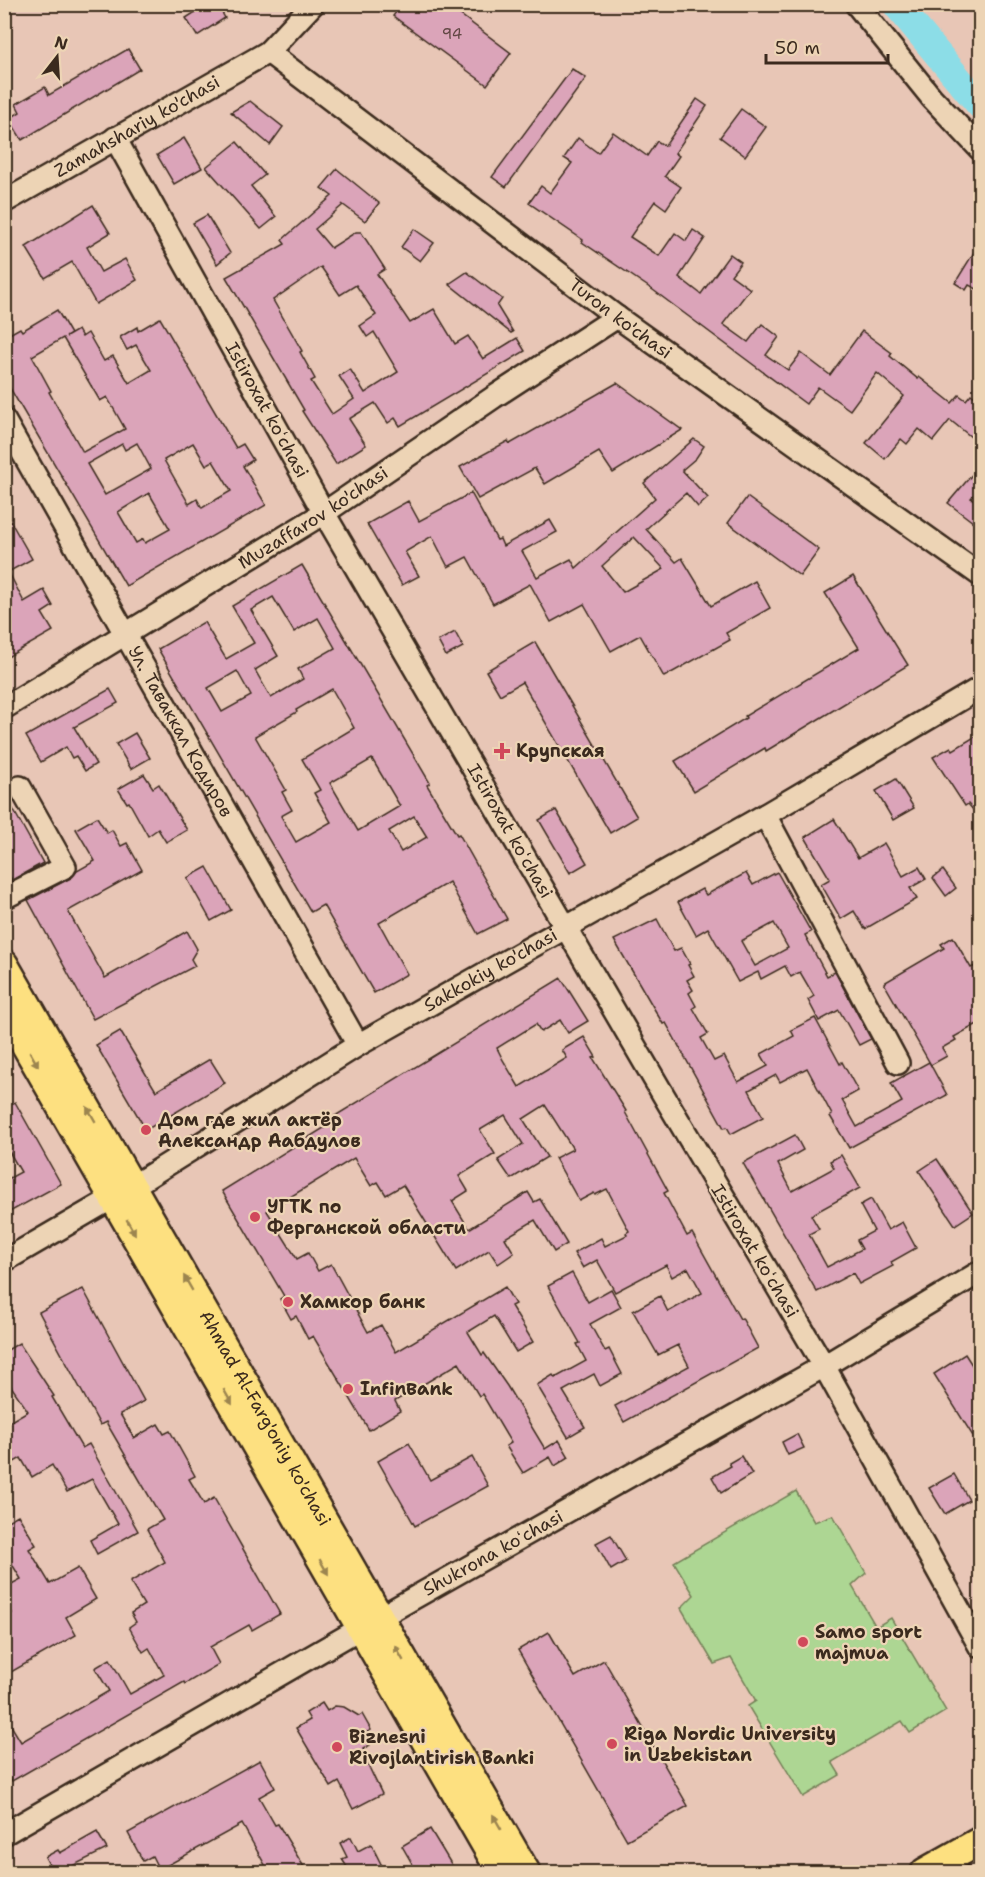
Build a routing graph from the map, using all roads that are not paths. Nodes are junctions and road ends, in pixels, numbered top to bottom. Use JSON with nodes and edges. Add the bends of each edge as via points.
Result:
{"nodes":[{"id":1,"x":313,"y":4,"type":"edge"},
{"id":2,"x":856,"y":4,"type":"edge"},
{"id":3,"x":268,"y":52,"type":"junction"},
{"id":4,"x":116,"y":138,"type":"junction"},
{"id":5,"x":981,"y":149,"type":"edge"},
{"id":6,"x":4,"y":202,"type":"edge"},
{"id":7,"x":617,"y":317,"type":"junction"},
{"id":8,"x":4,"y":420,"type":"edge"},
{"id":9,"x":324,"y":513,"type":"junction"},
{"id":10,"x":981,"y":575,"type":"edge"},
{"id":11,"x":126,"y":635,"type":"junction"},
{"id":12,"x":981,"y":688,"type":"edge"},
{"id":13,"x":4,"y":708,"type":"edge"},
{"id":14,"x":20,"y":788,"type":"dead end"},
{"id":15,"x":765,"y":815,"type":"junction"},
{"id":16,"x":4,"y":898,"type":"edge"},
{"id":17,"x":566,"y":928,"type":"junction"},
{"id":18,"x":4,"y":964,"type":"edge"},
{"id":19,"x":4,"y":1008,"type":"edge"},
{"id":20,"x":358,"y":1045,"type":"junction"},
{"id":21,"x":898,"y":1063,"type":"dead end"},
{"id":22,"x":124,"y":1192,"type":"junction"},
{"id":23,"x":4,"y":1261,"type":"edge"},
{"id":24,"x":981,"y":1272,"type":"edge"},
{"id":25,"x":824,"y":1366,"type":"junction"},
{"id":26,"x":369,"y":1623,"type":"junction"},
{"id":27,"x":981,"y":1647,"type":"edge"},
{"id":28,"x":4,"y":1834,"type":"edge"},
{"id":29,"x":981,"y":1841,"type":"edge"},
{"id":30,"x":501,"y":1872,"type":"edge"},
{"id":31,"x":526,"y":1872,"type":"edge"},
{"id":32,"x":925,"y":1872,"type":"edge"}],
"edges":[{"from":1,"to":3,"type":"street","name":"Zamahshariy ko'chasi"},
{"from":2,"to":5,"type":"street","via":[[932,98]]},
{"from":3,"to":4,"type":"street","name":"Zamahshariy ko'chasi"},
{"from":3,"to":7,"type":"street","name":"Turon ko'chasi"},
{"from":4,"to":6,"type":"street","name":"Zamahshariy ko'chasi"},
{"from":4,"to":9,"type":"street","name":"Istiroxat koʻchasi"},
{"from":7,"to":9,"type":"street","name":"Muzaffarov ko'chasi"},
{"from":7,"to":10,"type":"street","name":"Turon ko'chasi"},
{"from":8,"to":11,"type":"street","name":"Ул. Таваккал Кодиров"},
{"from":9,"to":11,"type":"street","name":"Muzaffarov ko'chasi"},
{"from":9,"to":17,"type":"street","name":"Istiroxat koʻchasi"},
{"from":11,"to":13,"type":"street","name":"Muzaffarov ko'chasi"},
{"from":11,"to":20,"type":"street","name":"Ул. Таваккал Кодиров"},
{"from":12,"to":15,"type":"street","name":"Sakkokiy ko'chasi"},
{"from":14,"to":16,"type":"street","via":[[65,867]]},
{"from":15,"to":17,"type":"street","name":"Sakkokiy ko'chasi"},
{"from":15,"to":21,"type":"street"},
{"from":17,"to":20,"type":"street","name":"Sakkokiy ko'chasi"},
{"from":17,"to":25,"type":"street","name":"Istiroxat koʻchasi"},
{"from":22,"to":18,"type":"main road","name":"Ahmad Al-Farg'oniy ko'chasi","one_way":true},
{"from":19,"to":22,"type":"main road","name":"Ahmad Al-Farg'oniy ko'chasi","one_way":true},
{"from":20,"to":22,"type":"street","name":"Sakkokiy ko'chasi"},
{"from":22,"to":23,"type":"street","name":"Sakkokiy ko'chasi"},
{"from":22,"to":26,"type":"main road","name":"Ahmad Al-Farg'oniy ko'chasi"},
{"from":24,"to":25,"type":"street","name":"Shukrona koʻchasi"},
{"from":25,"to":26,"type":"street","name":"Shukrona koʻchasi"},
{"from":25,"to":27,"type":"street","name":"Istiroxat koʻchasi"},
{"from":26,"to":28,"type":"street","name":"Shukrona koʻchasi"},
{"from":26,"to":30,"type":"main road","name":"Ahmad Al-Farg'oniy ko'chasi"},
{"from":31,"to":26,"type":"main road","name":"Ahmad Al-Farg'oniy ko'chasi","one_way":true},
{"from":29,"to":32,"type":"main road"}]}
